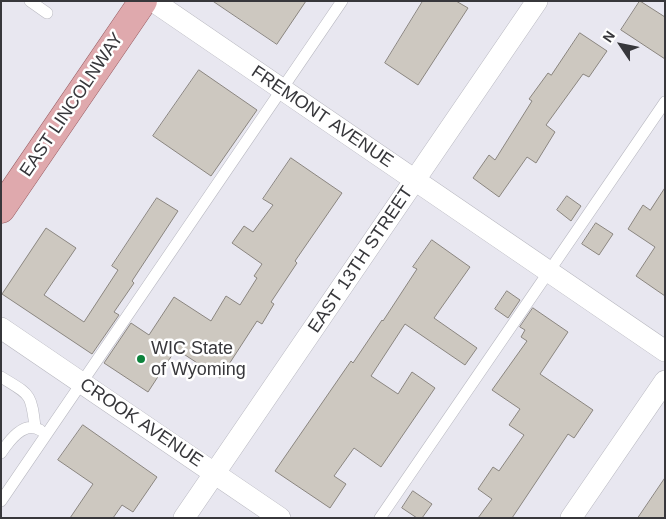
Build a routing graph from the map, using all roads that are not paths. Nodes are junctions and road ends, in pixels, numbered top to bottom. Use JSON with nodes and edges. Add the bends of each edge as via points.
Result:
{"nodes":[{"id":1,"x":30,"y":1,"type":"edge"},
{"id":2,"x":142,"y":1,"type":"edge"},
{"id":3,"x":153,"y":1,"type":"edge"},
{"id":4,"x":342,"y":1,"type":"edge"},
{"id":5,"x":537,"y":1,"type":"edge"},
{"id":6,"x":47,"y":13,"type":"dead end"},
{"id":7,"x":282,"y":90,"type":"junction"},
{"id":8,"x":665,"y":102,"type":"edge"},
{"id":9,"x":415,"y":180,"type":"junction"},
{"id":10,"x":1,"y":209,"type":"edge"},
{"id":11,"x":549,"y":272,"type":"junction"},
{"id":12,"x":1,"y":328,"type":"edge"},
{"id":13,"x":665,"y":351,"type":"edge"},
{"id":14,"x":1,"y":377,"type":"edge"},
{"id":15,"x":665,"y":381,"type":"edge"},
{"id":16,"x":82,"y":383,"type":"junction"},
{"id":17,"x":35,"y":427,"type":"junction"},
{"id":18,"x":48,"y":434,"type":"junction"},
{"id":19,"x":1,"y":453,"type":"edge"},
{"id":20,"x":214,"y":473,"type":"junction"},
{"id":21,"x":1,"y":501,"type":"edge"},
{"id":22,"x":184,"y":518,"type":"edge"},
{"id":23,"x":280,"y":518,"type":"edge"},
{"id":24,"x":380,"y":518,"type":"edge"},
{"id":25,"x":571,"y":518,"type":"edge"}],
"edges":[{"from":1,"to":6,"type":"lane"},
{"from":2,"to":10,"type":"main road","name":"EAST LINCOLNWAY"},
{"from":3,"to":7,"type":"street","name":"FREMONT AVENUE"},
{"from":4,"to":7,"type":"lane"},
{"from":5,"to":9,"type":"street","name":"EAST 13TH STREET"},
{"from":7,"to":9,"type":"street","name":"FREMONT AVENUE"},
{"from":7,"to":16,"type":"lane"},
{"from":8,"to":11,"type":"lane"},
{"from":9,"to":11,"type":"street","name":"FREMONT AVENUE"},
{"from":9,"to":20,"type":"street","name":"EAST 13TH STREET"},
{"from":11,"to":13,"type":"street","name":"FREMONT AVENUE"},
{"from":11,"to":24,"type":"lane"},
{"from":12,"to":16,"type":"street","name":"CROOK AVENUE"},
{"from":14,"to":17,"type":"lane","via":[[26,392],[32,403]]},
{"from":15,"to":25,"type":"street"},
{"from":16,"to":18,"type":"lane"},
{"from":16,"to":20,"type":"street","name":"CROOK AVENUE"},
{"from":17,"to":18,"type":"lane"},
{"from":17,"to":19,"type":"lane","via":[[16,434]]},
{"from":18,"to":21,"type":"lane"},
{"from":20,"to":22,"type":"street","name":"EAST 13TH STREET"},
{"from":20,"to":23,"type":"street","name":"CROOK AVENUE"}]}
